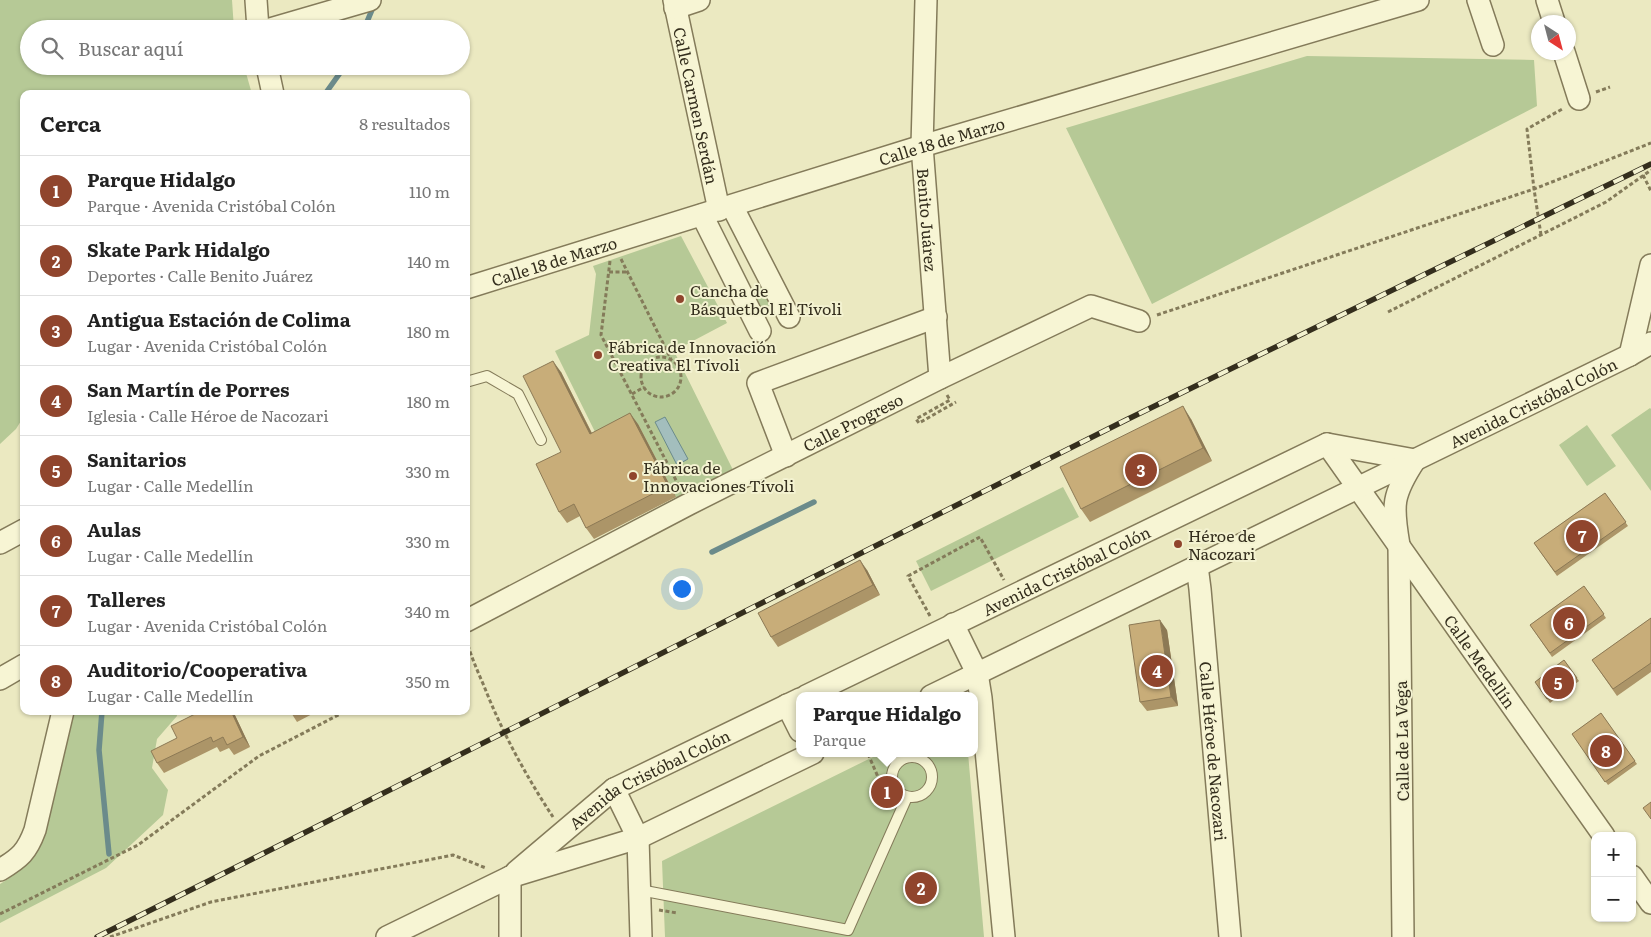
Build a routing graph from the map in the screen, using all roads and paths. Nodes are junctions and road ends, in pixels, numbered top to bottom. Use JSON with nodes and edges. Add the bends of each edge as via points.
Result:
{"nodes":[{"id":1,"x":256,"y":0,"type":"edge"},
{"id":2,"x":370,"y":0,"type":"edge"},
{"id":3,"x":699,"y":0,"type":"edge"},
{"id":4,"x":926,"y":0,"type":"edge"},
{"id":5,"x":1418,"y":0,"type":"edge"},
{"id":6,"x":1478,"y":0,"type":"edge"},
{"id":7,"x":1547,"y":0,"type":"edge"},
{"id":8,"x":674,"y":4,"type":"edge"},
{"id":9,"x":1552,"y":15,"type":"edge"},
{"id":10,"x":257,"y":20,"type":"edge"},
{"id":11,"x":301,"y":20,"type":"edge"},
{"id":12,"x":1493,"y":45,"type":"dead end"},
{"id":13,"x":1567,"y":60,"type":"edge"},
{"id":14,"x":269,"y":75,"type":"edge"},
{"id":15,"x":1610,"y":87,"type":"dead end"},
{"id":16,"x":273,"y":90,"type":"edge"},
{"id":17,"x":1579,"y":99,"type":"junction"},
{"id":18,"x":1651,"y":143,"type":"edge"},
{"id":19,"x":922,"y":146,"type":"junction"},
{"id":20,"x":1651,"y":170,"type":"edge"},
{"id":21,"x":1643,"y":175,"type":"junction"},
{"id":22,"x":1534,"y":188,"type":"junction"},
{"id":23,"x":1651,"y":192,"type":"edge"},
{"id":24,"x":718,"y":210,"type":"junction"},
{"id":25,"x":1541,"y":235,"type":"junction"},
{"id":26,"x":1651,"y":265,"type":"edge"},
{"id":27,"x":470,"y":287,"type":"edge"},
{"id":28,"x":1388,"y":312,"type":"dead end"},
{"id":29,"x":936,"y":317,"type":"junction"},
{"id":30,"x":1139,"y":321,"type":"joint"},
{"id":31,"x":1651,"y":343,"type":"edge"},
{"id":32,"x":1630,"y":355,"type":"junction"},
{"id":33,"x":671,"y":359,"type":"junction"},
{"id":34,"x":940,"y":378,"type":"junction"},
{"id":35,"x":470,"y":381,"type":"edge"},
{"id":36,"x":644,"y":387,"type":"junction"},
{"id":37,"x":632,"y":394,"type":"junction"},
{"id":38,"x":956,"y":402,"type":"dead end"},
{"id":39,"x":919,"y":423,"type":"dead end"},
{"id":40,"x":541,"y":440,"type":"dead end"},
{"id":41,"x":1327,"y":444,"type":"junction"},
{"id":42,"x":786,"y":456,"type":"junction"},
{"id":43,"x":1415,"y":460,"type":"junction"},
{"id":44,"x":1358,"y":487,"type":"junction"},
{"id":45,"x":688,"y":504,"type":"junction"},
{"id":46,"x":20,"y":532,"type":"edge"},
{"id":47,"x":0,"y":543,"type":"edge"},
{"id":48,"x":1399,"y":545,"type":"junction"},
{"id":49,"x":1197,"y":566,"type":"junction"},
{"id":50,"x":1012,"y":596,"type":"junction"},
{"id":51,"x":470,"y":619,"type":"edge"},
{"id":52,"x":945,"y":628,"type":"junction"},
{"id":53,"x":470,"y":655,"type":"edge"},
{"id":54,"x":20,"y":667,"type":"edge"},
{"id":55,"x":977,"y":673,"type":"junction"},
{"id":56,"x":0,"y":679,"type":"edge"},
{"id":57,"x":813,"y":692,"type":"edge"},
{"id":58,"x":939,"y":692,"type":"edge"},
{"id":59,"x":796,"y":700,"type":"edge"},
{"id":60,"x":62,"y":715,"type":"edge"},
{"id":61,"x":338,"y":715,"type":"edge"},
{"id":62,"x":805,"y":757,"type":"edge"},
{"id":63,"x":869,"y":757,"type":"edge"},
{"id":64,"x":614,"y":788,"type":"junction"},
{"id":65,"x":907,"y":797,"type":"junction"},
{"id":66,"x":892,"y":807,"type":"dead end"},
{"id":67,"x":563,"y":832,"type":"junction"},
{"id":68,"x":1601,"y":832,"type":"edge"},
{"id":69,"x":638,"y":838,"type":"junction"},
{"id":70,"x":0,"y":870,"type":"edge"},
{"id":71,"x":510,"y":877,"type":"junction"},
{"id":72,"x":1633,"y":877,"type":"edge"},
{"id":73,"x":640,"y":890,"type":"junction"},
{"id":74,"x":1651,"y":903,"type":"edge"},
{"id":75,"x":0,"y":914,"type":"edge"},
{"id":76,"x":110,"y":937,"type":"edge"},
{"id":77,"x":387,"y":937,"type":"edge"},
{"id":78,"x":510,"y":937,"type":"edge"},
{"id":79,"x":641,"y":937,"type":"edge"},
{"id":80,"x":1004,"y":937,"type":"edge"},
{"id":81,"x":1230,"y":937,"type":"edge"},
{"id":82,"x":1403,"y":937,"type":"edge"}],
"edges":[{"from":1,"to":10,"type":"street"},
{"from":2,"to":11,"type":"street"},
{"from":3,"to":8,"type":"street"},
{"from":4,"to":19,"type":"street","name":"Benito Juárez"},
{"from":5,"to":19,"type":"street","name":"Calle 18 de Marzo"},
{"from":6,"to":12,"type":"street"},
{"from":7,"to":9,"type":"street"},
{"from":8,"to":24,"type":"street","name":"Calle Carmen Serdán"},
{"from":13,"to":17,"type":"street"},
{"from":14,"to":16,"type":"street"},
{"from":15,"to":17,"type":"path"},
{"from":17,"to":22,"type":"path","via":[[1527,130]]},
{"from":18,"to":22,"type":"path"},
{"from":19,"to":24,"type":"street","name":"Calle 18 de Marzo"},
{"from":19,"to":29,"type":"street","name":"Benito Juárez"},
{"from":20,"to":21,"type":"path"},
{"from":21,"to":23,"type":"path"},
{"from":21,"to":25,"type":"path","via":[[1606,202]]},
{"from":22,"to":25,"type":"path"},
{"from":22,"to":30,"type":"path"},
{"from":24,"to":24,"type":"street","via":[[757,325],[786,311]]},
{"from":24,"to":27,"type":"street","name":"Calle 18 de Marzo"},
{"from":25,"to":28,"type":"path"},
{"from":26,"to":32,"type":"street"},
{"from":29,"to":34,"type":"street","name":"Benito Juárez"},
{"from":29,"to":42,"type":"street","via":[[758,383]]},
{"from":30,"to":34,"type":"street","name":"Calle Progreso","via":[[1091,306]]},
{"from":31,"to":32,"type":"street","name":"Avenida Cristóbal Colón"},
{"from":32,"to":43,"type":"street","name":"Avenida Cristóbal Colón"},
{"from":33,"to":36,"type":"path","via":[[658,357],[647,362],[641,374]]},
{"from":33,"to":36,"type":"path","via":[[681,375],[673,393],[660,397]]},
{"from":33,"to":37,"type":"path","via":[[627,272],[609,272],[601,335]]},
{"from":34,"to":42,"type":"street","name":"Calle Progreso"},
{"from":35,"to":40,"type":"lane","via":[[487,376],[518,394]]},
{"from":36,"to":37,"type":"path"},
{"from":37,"to":45,"type":"path"},
{"from":38,"to":39,"type":"path"},
{"from":41,"to":43,"type":"street"},
{"from":41,"to":44,"type":"street"},
{"from":41,"to":50,"type":"street","name":"Avenida Cristóbal Colón"},
{"from":42,"to":45,"type":"street","name":"Calle Progreso"},
{"from":43,"to":44,"type":"street","name":"Avenida Cristóbal Colón"},
{"from":43,"to":48,"type":"street","via":[[1395,498],[1394,519]]},
{"from":44,"to":48,"type":"street","name":"Calle Medellín"},
{"from":44,"to":49,"type":"street","name":"Avenida Cristóbal Colón"},
{"from":45,"to":51,"type":"street","name":"Calle Progreso"},
{"from":46,"to":47,"type":"street"},
{"from":48,"to":68,"type":"street","name":"Calle Medellín"},
{"from":48,"to":82,"type":"street","name":"Calle de La Vega"},
{"from":49,"to":55,"type":"street","name":"Avenida Cristóbal Colón"},
{"from":49,"to":81,"type":"street","name":"Calle Héroe de Nacozari"},
{"from":50,"to":52,"type":"street","name":"Avenida Cristóbal Colón"},
{"from":50,"to":52,"type":"path","via":[[980,537],[908,576]]},
{"from":52,"to":55,"type":"street"},
{"from":52,"to":57,"type":"street","name":"Avenida Cristóbal Colón"},
{"from":53,"to":67,"type":"path","via":[[509,742]]},
{"from":54,"to":56,"type":"street"},
{"from":55,"to":58,"type":"street","name":"Avenida Cristóbal Colón"},
{"from":55,"to":80,"type":"street"},
{"from":59,"to":64,"type":"street","name":"Avenida Cristóbal Colón"},
{"from":60,"to":70,"type":"street","via":[[35,830],[20,857]]},
{"from":61,"to":75,"type":"path","via":[[259,756],[138,845]]},
{"from":62,"to":69,"type":"street","name":"Avenida Cristóbal Colón"},
{"from":63,"to":66,"type":"path"},
{"from":64,"to":67,"type":"street","name":"Avenida Cristóbal Colón"},
{"from":64,"to":69,"type":"street"},
{"from":65,"to":65,"type":"lane","via":[[895,789],[893,770],[908,758],[920,759],[932,774],[930,786],[920,796]]},
{"from":65,"to":73,"type":"lane","via":[[848,930]]},
{"from":67,"to":71,"type":"street","name":"Avenida Cristóbal Colón"},
{"from":69,"to":71,"type":"street","name":"Avenida Cristóbal Colón"},
{"from":69,"to":73,"type":"street"},
{"from":71,"to":76,"type":"path","via":[[453,855],[212,902]]},
{"from":71,"to":77,"type":"street","name":"Avenida Cristóbal Colón"},
{"from":71,"to":78,"type":"street"},
{"from":72,"to":74,"type":"street"},
{"from":73,"to":79,"type":"street"}]}
